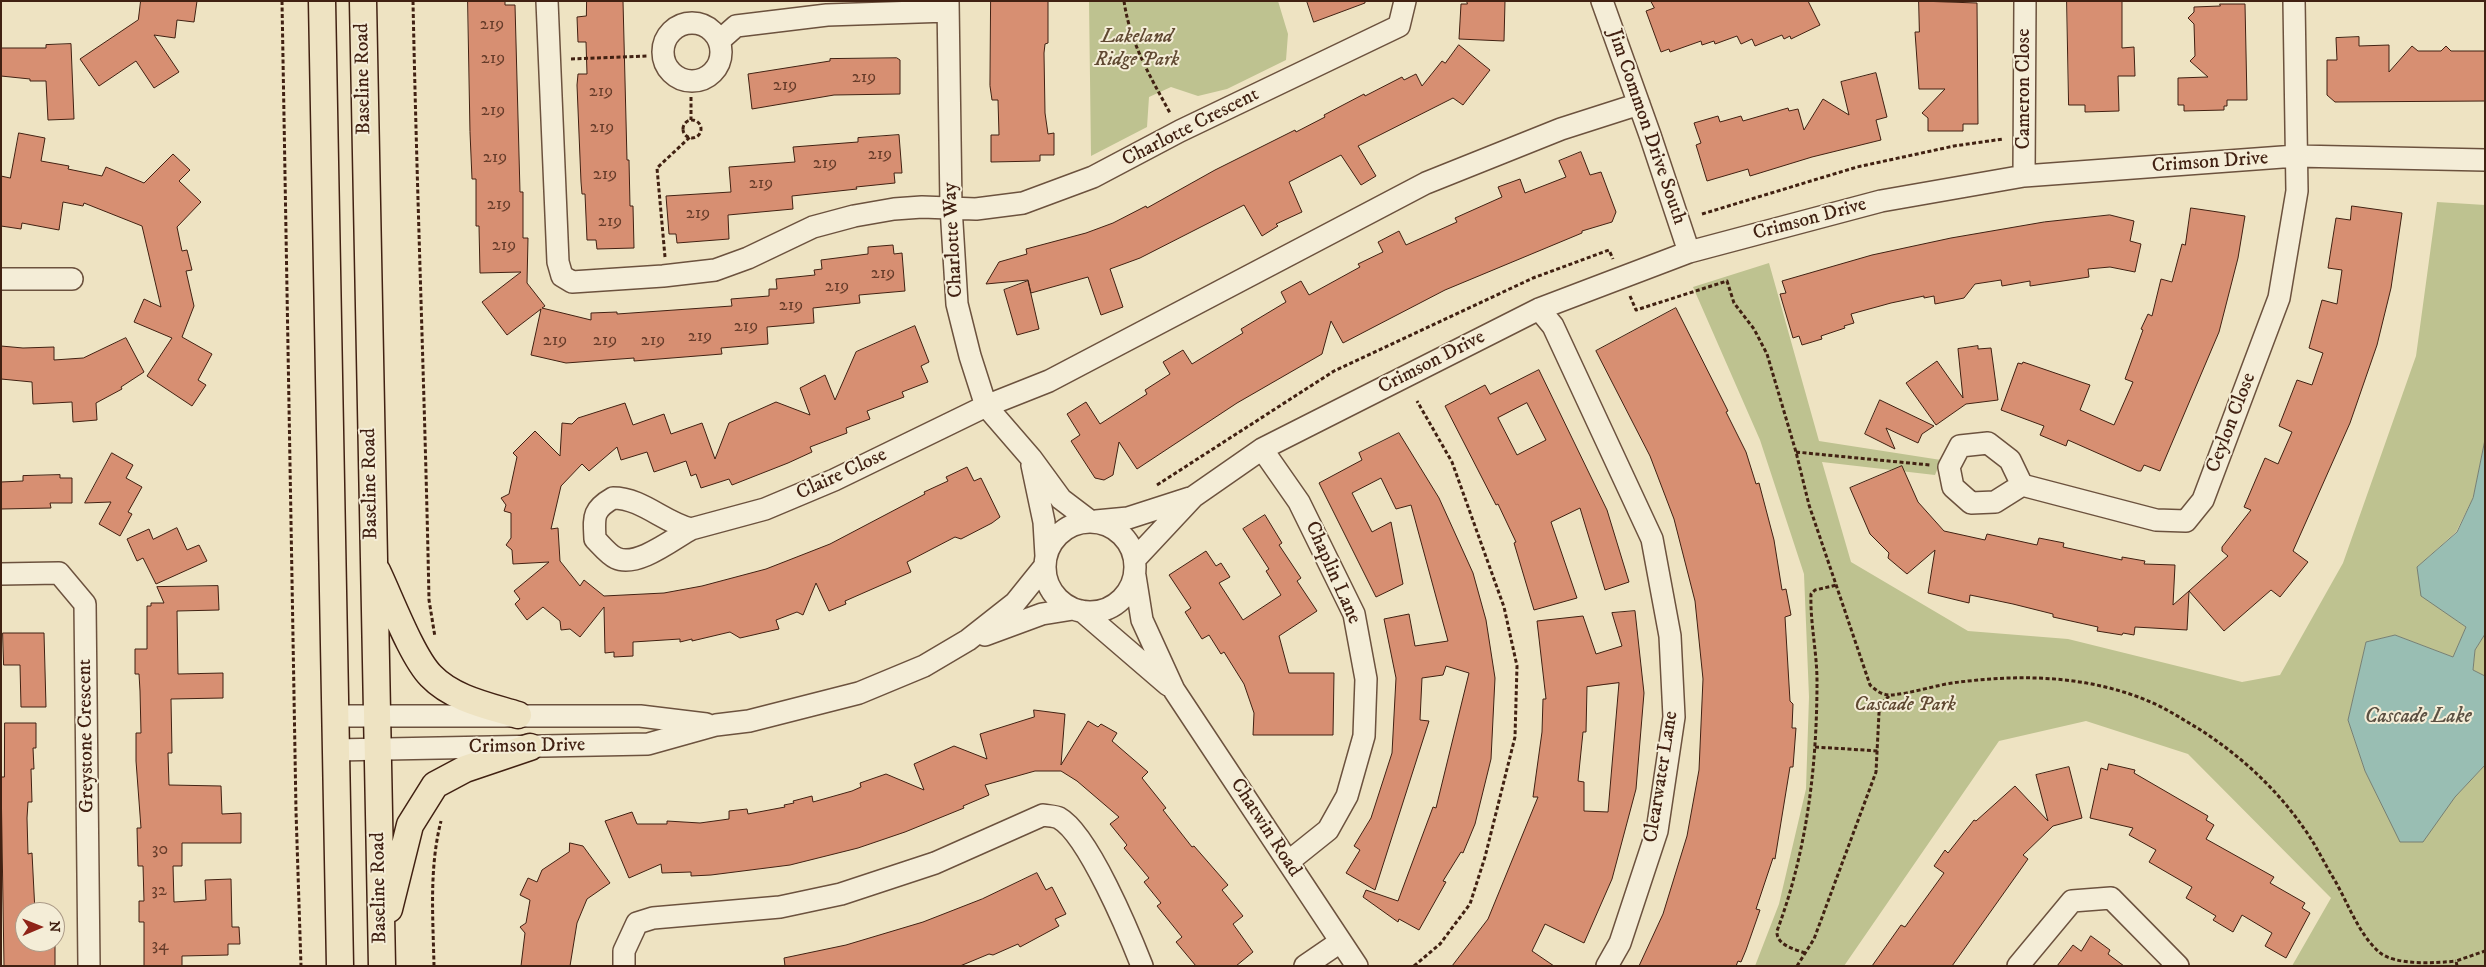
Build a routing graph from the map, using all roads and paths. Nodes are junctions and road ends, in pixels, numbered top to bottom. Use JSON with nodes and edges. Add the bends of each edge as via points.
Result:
{"nodes":[{"id":1,"x":282,"y":1,"type":"edge"},
{"id":2,"x":322,"y":1,"type":"edge"},
{"id":3,"x":363,"y":1,"type":"edge"},
{"id":4,"x":413,"y":1,"type":"edge"},
{"id":5,"x":547,"y":1,"type":"edge"},
{"id":6,"x":1124,"y":1,"type":"edge"},
{"id":7,"x":1405,"y":1,"type":"edge"},
{"id":8,"x":1602,"y":1,"type":"edge"},
{"id":9,"x":2025,"y":1,"type":"edge"},
{"id":10,"x":2294,"y":1,"type":"edge"},
{"id":11,"x":948,"y":6,"type":"edge"},
{"id":12,"x":827,"y":8,"type":"edge"},
{"id":13,"x":719,"y":41,"type":"dead end"},
{"id":14,"x":647,"y":56,"type":"dead end"},
{"id":15,"x":547,"y":60,"type":"junction"},
{"id":16,"x":691,"y":97,"type":"dead end"},
{"id":17,"x":1639,"y":104,"type":"junction"},
{"id":18,"x":1172,"y":116,"type":"dead end"},
{"id":19,"x":692,"y":120,"type":"junction"},
{"id":20,"x":690,"y":137,"type":"junction"},
{"id":21,"x":2003,"y":140,"type":"dead end"},
{"id":22,"x":2296,"y":156,"type":"junction"},
{"id":23,"x":2485,"y":160,"type":"edge"},
{"id":24,"x":2024,"y":176,"type":"junction"},
{"id":25,"x":951,"y":207,"type":"junction"},
{"id":26,"x":1702,"y":214,"type":"dead end"},
{"id":27,"x":1689,"y":252,"type":"junction"},
{"id":28,"x":667,"y":276,"type":"junction"},
{"id":29,"x":72,"y":279,"type":"dead end"},
{"id":30,"x":1622,"y":279,"type":"junction"},
{"id":31,"x":1,"y":280,"type":"edge"},
{"id":32,"x":1539,"y":309,"type":"junction"},
{"id":33,"x":1417,"y":401,"type":"dead end"},
{"id":34,"x":986,"y":406,"type":"junction"},
{"id":35,"x":1262,"y":450,"type":"junction"},
{"id":36,"x":1796,"y":452,"type":"junction"},
{"id":37,"x":1031,"y":458,"type":"junction"},
{"id":38,"x":1949,"y":467,"type":"junction"},
{"id":39,"x":2022,"y":485,"type":"junction"},
{"id":40,"x":1150,"y":490,"type":"dead end"},
{"id":41,"x":1193,"y":497,"type":"junction"},
{"id":42,"x":1093,"y":521,"type":"junction"},
{"id":43,"x":691,"y":528,"type":"dead end"},
{"id":44,"x":1045,"y":561,"type":"junction"},
{"id":45,"x":373,"y":562,"type":"junction"},
{"id":46,"x":1135,"y":568,"type":"junction"},
{"id":47,"x":1,"y":574,"type":"edge"},
{"id":48,"x":1837,"y":585,"type":"junction"},
{"id":49,"x":1077,"y":610,"type":"junction"},
{"id":50,"x":436,"y":640,"type":"dead end"},
{"id":51,"x":968,"y":640,"type":"junction"},
{"id":52,"x":1174,"y":690,"type":"junction"},
{"id":53,"x":1889,"y":695,"type":"junction"},
{"id":54,"x":376,"y":715,"type":"junction"},
{"id":55,"x":518,"y":715,"type":"junction"},
{"id":56,"x":336,"y":716,"type":"junction"},
{"id":57,"x":716,"y":725,"type":"junction"},
{"id":58,"x":530,"y":747,"type":"junction"},
{"id":59,"x":1815,"y":747,"type":"junction"},
{"id":60,"x":335,"y":750,"type":"junction"},
{"id":61,"x":378,"y":750,"type":"junction"},
{"id":62,"x":1878,"y":751,"type":"junction"},
{"id":63,"x":444,"y":812,"type":"dead end"},
{"id":64,"x":1288,"y":862,"type":"junction"},
{"id":65,"x":1340,"y":942,"type":"junction"},
{"id":66,"x":2485,"y":951,"type":"edge"},
{"id":67,"x":382,"y":953,"type":"edge"},
{"id":68,"x":1805,"y":953,"type":"junction"},
{"id":69,"x":2456,"y":964,"type":"edge"},
{"id":70,"x":89,"y":966,"type":"edge"},
{"id":71,"x":302,"y":966,"type":"edge"},
{"id":72,"x":340,"y":966,"type":"edge"},
{"id":73,"x":434,"y":966,"type":"edge"},
{"id":74,"x":624,"y":966,"type":"edge"},
{"id":75,"x":1142,"y":966,"type":"edge"},
{"id":76,"x":1305,"y":966,"type":"edge"},
{"id":77,"x":1357,"y":966,"type":"edge"},
{"id":78,"x":1414,"y":966,"type":"edge"},
{"id":79,"x":1607,"y":966,"type":"edge"},
{"id":80,"x":1797,"y":966,"type":"edge"},
{"id":81,"x":2018,"y":966,"type":"edge"},
{"id":82,"x":2178,"y":966,"type":"edge"}],
"edges":[{"from":1,"to":71,"type":"path","via":[[296,811]]},
{"from":2,"to":56,"type":"main road","name":"Baseline Road"},
{"from":3,"to":45,"type":"main road","name":"Baseline Road"},
{"from":4,"to":50,"type":"path","via":[[430,600]]},
{"from":5,"to":15,"type":"street"},
{"from":6,"to":18,"type":"path","via":[[1128,26],[1141,62]]},
{"from":7,"to":25,"type":"street","name":"Charlotte Crescent","via":[[1399,26],[1180,131],[1093,177],[1023,203],[976,209]]},
{"from":8,"to":17,"type":"street","name":"Jim Common Drive South"},
{"from":9,"to":24,"type":"street","name":"Cameron Close"},
{"from":10,"to":22,"type":"street"},
{"from":11,"to":12,"type":"street"},
{"from":11,"to":25,"type":"street","name":"Charlotte Way"},
{"from":12,"to":13,"type":"street","via":[[736,26]]},
{"from":14,"to":15,"type":"path"},
{"from":15,"to":28,"type":"street","via":[[558,262],[562,276],[572,282]]},
{"from":16,"to":19,"type":"path"},
{"from":17,"to":27,"type":"street","name":"Jim Common Drive South"},
{"from":17,"to":34,"type":"street","name":"Claire Close","via":[[1561,129],[1426,183],[1049,381]]},
{"from":19,"to":20,"type":"path","via":[[686,122],[683,130]]},
{"from":19,"to":20,"type":"path","via":[[697,122],[700,130],[696,136]]},
{"from":20,"to":28,"type":"path","via":[[657,168]]},
{"from":21,"to":26,"type":"path","via":[[1954,146],[1857,167]]},
{"from":22,"to":23,"type":"street","name":"Crimson Drive"},
{"from":22,"to":24,"type":"street","name":"Crimson Drive"},
{"from":22,"to":39,"type":"street","name":"Ceylon Close","via":[[2298,190],[2279,298],[2202,500],[2186,521],[2156,520]]},
{"from":24,"to":27,"type":"street","name":"Crimson Drive","via":[[1881,200]]},
{"from":25,"to":28,"type":"street","via":[[894,209],[854,216],[814,227],[715,270]]},
{"from":25,"to":34,"type":"street","name":"Charlotte Way","via":[[958,304]]},
{"from":27,"to":30,"type":"street","name":"Crimson Drive"},
{"from":29,"to":31,"type":"street"},
{"from":30,"to":32,"type":"street","name":"Crimson Drive"},
{"from":30,"to":36,"type":"path","via":[[1636,310],[1727,281],[1734,302],[1767,354]]},
{"from":30,"to":40,"type":"path","via":[[1609,250],[1533,278],[1334,371]]},
{"from":32,"to":35,"type":"street","name":"Crimson Drive"},
{"from":32,"to":79,"type":"street","name":"Clearwater Lane","via":[[1553,326],[1652,539],[1670,636],[1674,717],[1658,832],[1620,943]]},
{"from":33,"to":78,"type":"path","via":[[1452,462],[1504,607],[1518,666],[1514,737],[1485,857],[1470,904],[1440,944]]},
{"from":34,"to":37,"type":"street","name":"Charlotte Way"},
{"from":34,"to":43,"type":"street","name":"Claire Close","via":[[834,480],[765,509]]},
{"from":35,"to":41,"type":"street","name":"Crimson Drive"},
{"from":35,"to":64,"type":"street","name":"Chaplin Lane","via":[[1299,502],[1354,614],[1366,679],[1364,736],[1347,796],[1328,830]]},
{"from":36,"to":38,"type":"path"},
{"from":36,"to":48,"type":"path","via":[[1809,505]]},
{"from":37,"to":42,"type":"street","via":[[1060,499]]},
{"from":37,"to":44,"type":"street","via":[[1044,522]]},
{"from":38,"to":39,"type":"street","via":[[1953,487],[1971,503],[1995,502]]},
{"from":38,"to":39,"type":"street","via":[[1960,446],[1988,443],[2010,460]]},
{"from":41,"to":42,"type":"street","name":"Crimson Drive","via":[[1128,518]]},
{"from":41,"to":46,"type":"street","name":"Crimson Drive"},
{"from":42,"to":44,"type":"street","via":[[1075,523],[1062,531],[1052,542]]},
{"from":42,"to":46,"type":"street","via":[[1122,534],[1130,546]]},
{"from":44,"to":49,"type":"street","via":[[1046,580],[1052,592],[1061,602]]},
{"from":44,"to":51,"type":"street","name":"Crimson Drive","via":[[1015,603]]},
{"from":45,"to":54,"type":"main road","name":"Baseline Road"},
{"from":45,"to":55,"type":"main road","via":[[418,657],[431,677],[461,696]]},
{"from":46,"to":49,"type":"street","via":[[1129,589],[1115,604],[1096,612]]},
{"from":46,"to":52,"type":"street","name":"Chatwin Road","via":[[1142,620]]},
{"from":47,"to":70,"type":"street","name":"Greystone Crescent","via":[[59,574],[85,604]]},
{"from":48,"to":53,"type":"path","via":[[1870,685]]},
{"from":48,"to":59,"type":"path","via":[[1811,594],[1817,680]]},
{"from":49,"to":51,"type":"street","name":"Crimson Drive","via":[[1042,614]]},
{"from":49,"to":52,"type":"street","name":"Chatwin Road"},
{"from":51,"to":57,"type":"street","name":"Crimson Drive","via":[[924,666],[859,693],[749,721]]},
{"from":52,"to":64,"type":"street","name":"Chatwin Road"},
{"from":53,"to":62,"type":"path","via":[[1881,704],[1879,713]]},
{"from":53,"to":69,"type":"path","via":[[1992,678],[2046,678],[2098,684],[2147,700],[2200,730],[2247,765],[2278,795],[2306,831],[2351,915],[2379,952],[2390,959]]},
{"from":54,"to":55,"type":"street","name":"Crimson Drive"},
{"from":54,"to":56,"type":"street","name":"Crimson Drive"},
{"from":54,"to":61,"type":"main road","name":"Baseline Road"},
{"from":55,"to":57,"type":"street","name":"Crimson Drive","via":[[640,716]]},
{"from":56,"to":60,"type":"main road","name":"Baseline Road"},
{"from":57,"to":58,"type":"street","name":"Crimson Drive","via":[[648,744]]},
{"from":58,"to":61,"type":"street","name":"Crimson Drive"},
{"from":58,"to":67,"type":"main road","via":[[465,769],[436,785],[410,825]]},
{"from":59,"to":62,"type":"path"},
{"from":59,"to":68,"type":"path","via":[[1803,842],[1776,931],[1780,942]]},
{"from":60,"to":61,"type":"street","name":"Crimson Drive"},
{"from":60,"to":72,"type":"main road","name":"Baseline Road"},
{"from":61,"to":67,"type":"main road","name":"Baseline Road"},
{"from":62,"to":68,"type":"path","via":[[1870,790],[1814,939]]},
{"from":63,"to":73,"type":"path","via":[[436,839],[432,883]]},
{"from":64,"to":65,"type":"street","name":"Chatwin Road"},
{"from":65,"to":76,"type":"street"},
{"from":65,"to":77,"type":"street","name":"Chatwin Road"},
{"from":66,"to":69,"type":"path"},
{"from":68,"to":80,"type":"path"},
{"from":74,"to":75,"type":"street","via":[[624,952],[638,923],[653,918],[780,907],[841,894],[935,863],[1044,815],[1058,818],[1081,840],[1123,920]]},
{"from":81,"to":82,"type":"street","via":[[2072,901],[2111,898]]}]}
